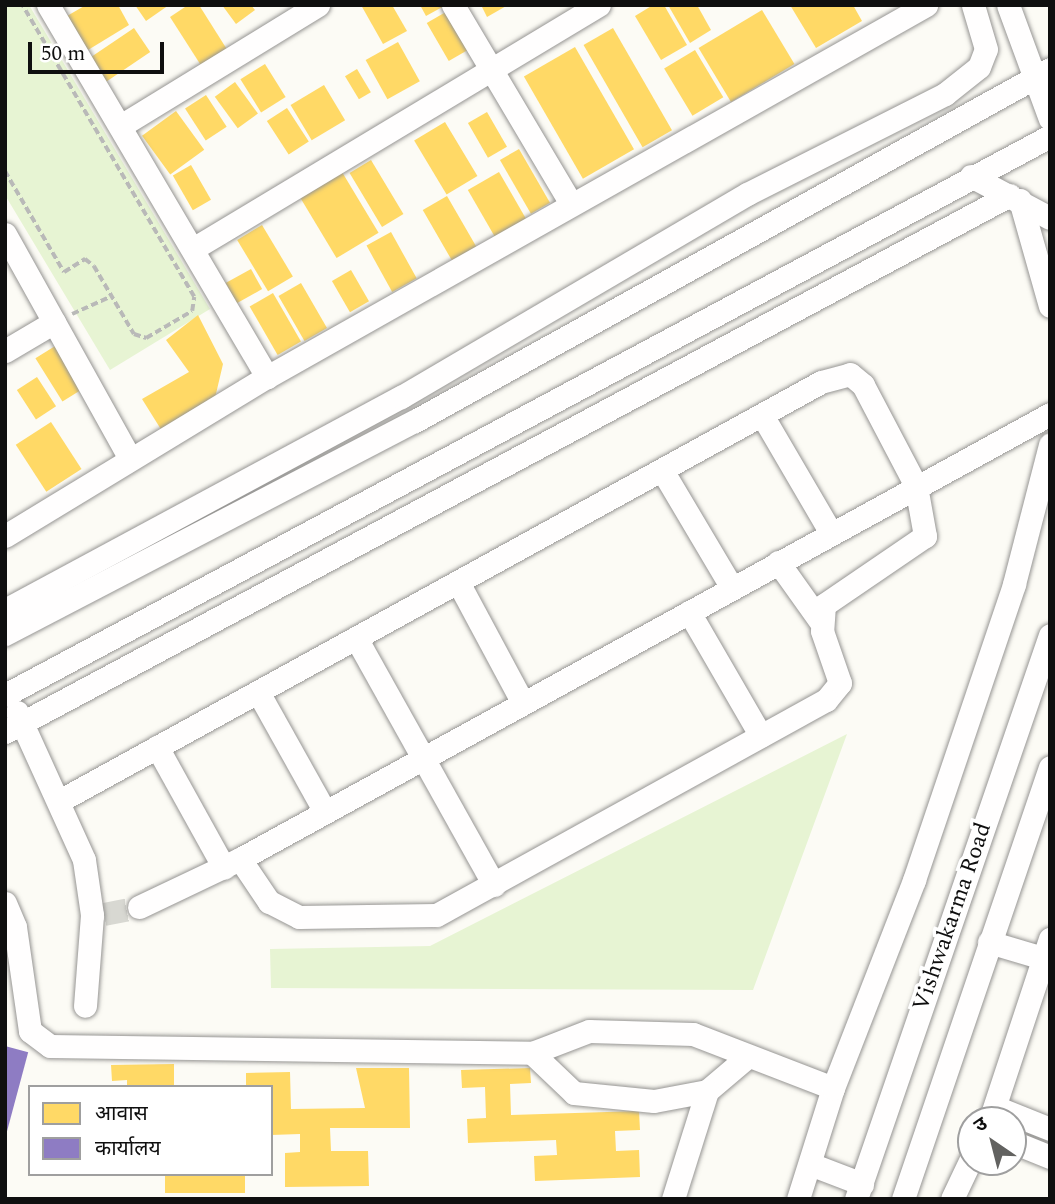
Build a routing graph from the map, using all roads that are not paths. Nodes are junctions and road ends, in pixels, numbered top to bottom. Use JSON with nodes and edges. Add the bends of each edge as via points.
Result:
{"nodes":[{"id":1,"x":48,"y":5,"type":"edge"},
{"id":2,"x":318,"y":5,"type":"edge"},
{"id":3,"x":453,"y":5,"type":"edge"},
{"id":4,"x":599,"y":5,"type":"edge"},
{"id":5,"x":926,"y":5,"type":"edge"},
{"id":6,"x":973,"y":5,"type":"edge"},
{"id":7,"x":1008,"y":5,"type":"edge"},
{"id":8,"x":574,"y":11,"type":"edge"},
{"id":9,"x":491,"y":69,"type":"junction"},
{"id":10,"x":1043,"y":72,"type":"edge"},
{"id":11,"x":1050,"y":119,"type":"edge"},
{"id":12,"x":122,"y":125,"type":"junction"},
{"id":13,"x":1050,"y":136,"type":"edge"},
{"id":14,"x":971,"y":176,"type":"junction"},
{"id":15,"x":747,"y":194,"type":"junction"},
{"id":16,"x":1015,"y":197,"type":"junction"},
{"id":17,"x":570,"y":202,"type":"junction"},
{"id":18,"x":1050,"y":218,"type":"edge"},
{"id":19,"x":767,"y":226,"type":"junction"},
{"id":20,"x":5,"y":234,"type":"edge"},
{"id":21,"x":196,"y":247,"type":"junction"},
{"id":22,"x":1050,"y":306,"type":"edge"},
{"id":23,"x":54,"y":322,"type":"junction"},
{"id":24,"x":5,"y":351,"type":"edge"},
{"id":25,"x":267,"y":377,"type":"junction"},
{"id":26,"x":1050,"y":414,"type":"edge"},
{"id":27,"x":762,"y":415,"type":"junction"},
{"id":28,"x":1050,"y":445,"type":"edge"},
{"id":29,"x":130,"y":459,"type":"junction"},
{"id":30,"x":662,"y":470,"type":"junction"},
{"id":31,"x":916,"y":486,"type":"junction"},
{"id":32,"x":831,"y":533,"type":"junction"},
{"id":33,"x":5,"y":536,"type":"edge"},
{"id":34,"x":778,"y":562,"type":"junction"},
{"id":35,"x":458,"y":582,"type":"junction"},
{"id":36,"x":732,"y":588,"type":"junction"},
{"id":37,"x":5,"y":610,"type":"edge"},
{"id":38,"x":689,"y":612,"type":"junction"},
{"id":39,"x":820,"y":621,"type":"junction"},
{"id":40,"x":5,"y":634,"type":"edge"},
{"id":41,"x":1050,"y":635,"type":"edge"},
{"id":42,"x":356,"y":638,"type":"junction"},
{"id":43,"x":258,"y":692,"type":"junction"},
{"id":44,"x":6,"y":694,"type":"edge"},
{"id":45,"x":523,"y":703,"type":"junction"},
{"id":46,"x":14,"y":728,"type":"edge"},
{"id":47,"x":761,"y":736,"type":"junction"},
{"id":48,"x":157,"y":747,"type":"junction"},
{"id":49,"x":425,"y":757,"type":"junction"},
{"id":50,"x":1050,"y":767,"type":"edge"},
{"id":51,"x":61,"y":800,"type":"junction"},
{"id":52,"x":326,"y":812,"type":"junction"},
{"id":53,"x":232,"y":863,"type":"junction"},
{"id":54,"x":494,"y":885,"type":"junction"},
{"id":55,"x":5,"y":902,"type":"edge"},
{"id":56,"x":139,"y":907,"type":"tunnel mouth"},
{"id":57,"x":989,"y":942,"type":"junction"},
{"id":58,"x":1046,"y":948,"type":"edge"},
{"id":59,"x":13,"y":951,"type":"edge"},
{"id":60,"x":85,"y":1006,"type":"dead end"},
{"id":61,"x":532,"y":1053,"type":"junction"},
{"id":62,"x":746,"y":1058,"type":"junction"},
{"id":63,"x":833,"y":1088,"type":"junction"},
{"id":64,"x":707,"y":1091,"type":"junction"},
{"id":65,"x":996,"y":1106,"type":"edge"},
{"id":66,"x":1027,"y":1123,"type":"edge"},
{"id":67,"x":1050,"y":1129,"type":"edge"},
{"id":68,"x":1027,"y":1148,"type":"edge"},
{"id":69,"x":1050,"y":1157,"type":"edge"},
{"id":70,"x":810,"y":1164,"type":"junction"},
{"id":71,"x":961,"y":1176,"type":"edge"},
{"id":72,"x":859,"y":1192,"type":"edge"},
{"id":73,"x":951,"y":1195,"type":"edge"},
{"id":74,"x":673,"y":1199,"type":"edge"},
{"id":75,"x":799,"y":1199,"type":"edge"},
{"id":76,"x":903,"y":1199,"type":"edge"}],
"edges":[{"from":1,"to":12,"type":"street"},
{"from":2,"to":12,"type":"street"},
{"from":3,"to":9,"type":"street"},
{"from":4,"to":8,"type":"street"},
{"from":5,"to":17,"type":"street"},
{"from":6,"to":15,"type":"street","via":[[986,49],[966,79]]},
{"from":7,"to":10,"type":"street"},
{"from":8,"to":9,"type":"street"},
{"from":9,"to":17,"type":"street"},
{"from":9,"to":21,"type":"street"},
{"from":10,"to":11,"type":"street"},
{"from":10,"to":19,"type":"street"},
{"from":12,"to":21,"type":"street"},
{"from":13,"to":14,"type":"street"},
{"from":14,"to":16,"type":"street"},
{"from":14,"to":44,"type":"street"},
{"from":15,"to":19,"type":"street"},
{"from":15,"to":37,"type":"street","via":[[401,397]]},
{"from":16,"to":18,"type":"street"},
{"from":16,"to":22,"type":"street"},
{"from":16,"to":46,"type":"street"},
{"from":17,"to":25,"type":"street"},
{"from":19,"to":40,"type":"street","via":[[415,421]]},
{"from":20,"to":23,"type":"street"},
{"from":21,"to":25,"type":"street"},
{"from":23,"to":24,"type":"street"},
{"from":23,"to":29,"type":"street"},
{"from":25,"to":29,"type":"street"},
{"from":26,"to":31,"type":"street"},
{"from":27,"to":30,"type":"street"},
{"from":27,"to":31,"type":"street","via":[[850,374],[863,385]]},
{"from":27,"to":32,"type":"street"},
{"from":28,"to":63,"type":"street","via":[[1014,584],[914,880]]},
{"from":29,"to":33,"type":"street"},
{"from":30,"to":35,"type":"street"},
{"from":30,"to":36,"type":"street"},
{"from":31,"to":32,"type":"street"},
{"from":31,"to":39,"type":"street","via":[[925,536],[833,598]]},
{"from":32,"to":34,"type":"street"},
{"from":34,"to":36,"type":"street"},
{"from":34,"to":39,"type":"street"},
{"from":35,"to":42,"type":"street"},
{"from":35,"to":45,"type":"street"},
{"from":36,"to":38,"type":"street"},
{"from":38,"to":45,"type":"street"},
{"from":38,"to":47,"type":"street"},
{"from":39,"to":47,"type":"street","via":[[839,674],[836,691]]},
{"from":41,"to":72,"type":"street","name":"Vishwakarma Road"},
{"from":42,"to":43,"type":"street"},
{"from":42,"to":49,"type":"street"},
{"from":43,"to":48,"type":"street"},
{"from":43,"to":52,"type":"street"},
{"from":44,"to":46,"type":"street"},
{"from":45,"to":49,"type":"street"},
{"from":46,"to":51,"type":"street"},
{"from":47,"to":54,"type":"street"},
{"from":48,"to":51,"type":"street"},
{"from":48,"to":53,"type":"street"},
{"from":49,"to":52,"type":"street"},
{"from":49,"to":54,"type":"street"},
{"from":50,"to":57,"type":"street","name":"Vishwakarma Road"},
{"from":51,"to":60,"type":"street","via":[[98,914]]},
{"from":52,"to":53,"type":"street"},
{"from":53,"to":54,"type":"street","via":[[269,902],[299,917],[413,919],[436,915]]},
{"from":53,"to":56,"type":"street"},
{"from":55,"to":59,"type":"street"},
{"from":57,"to":58,"type":"street"},
{"from":57,"to":76,"type":"street","name":"Vishwakarma Road"},
{"from":58,"to":65,"type":"street"},
{"from":59,"to":61,"type":"street","via":[[30,1031],[50,1046]]},
{"from":61,"to":62,"type":"street","via":[[589,1031],[670,1031]]},
{"from":61,"to":64,"type":"street","via":[[559,1083],[593,1099],[654,1101]]},
{"from":62,"to":63,"type":"street"},
{"from":62,"to":64,"type":"street"},
{"from":63,"to":70,"type":"street"},
{"from":64,"to":74,"type":"street"},
{"from":66,"to":67,"type":"street"},
{"from":68,"to":69,"type":"street"},
{"from":70,"to":72,"type":"street"},
{"from":70,"to":75,"type":"street"},
{"from":71,"to":73,"type":"street"}]}
